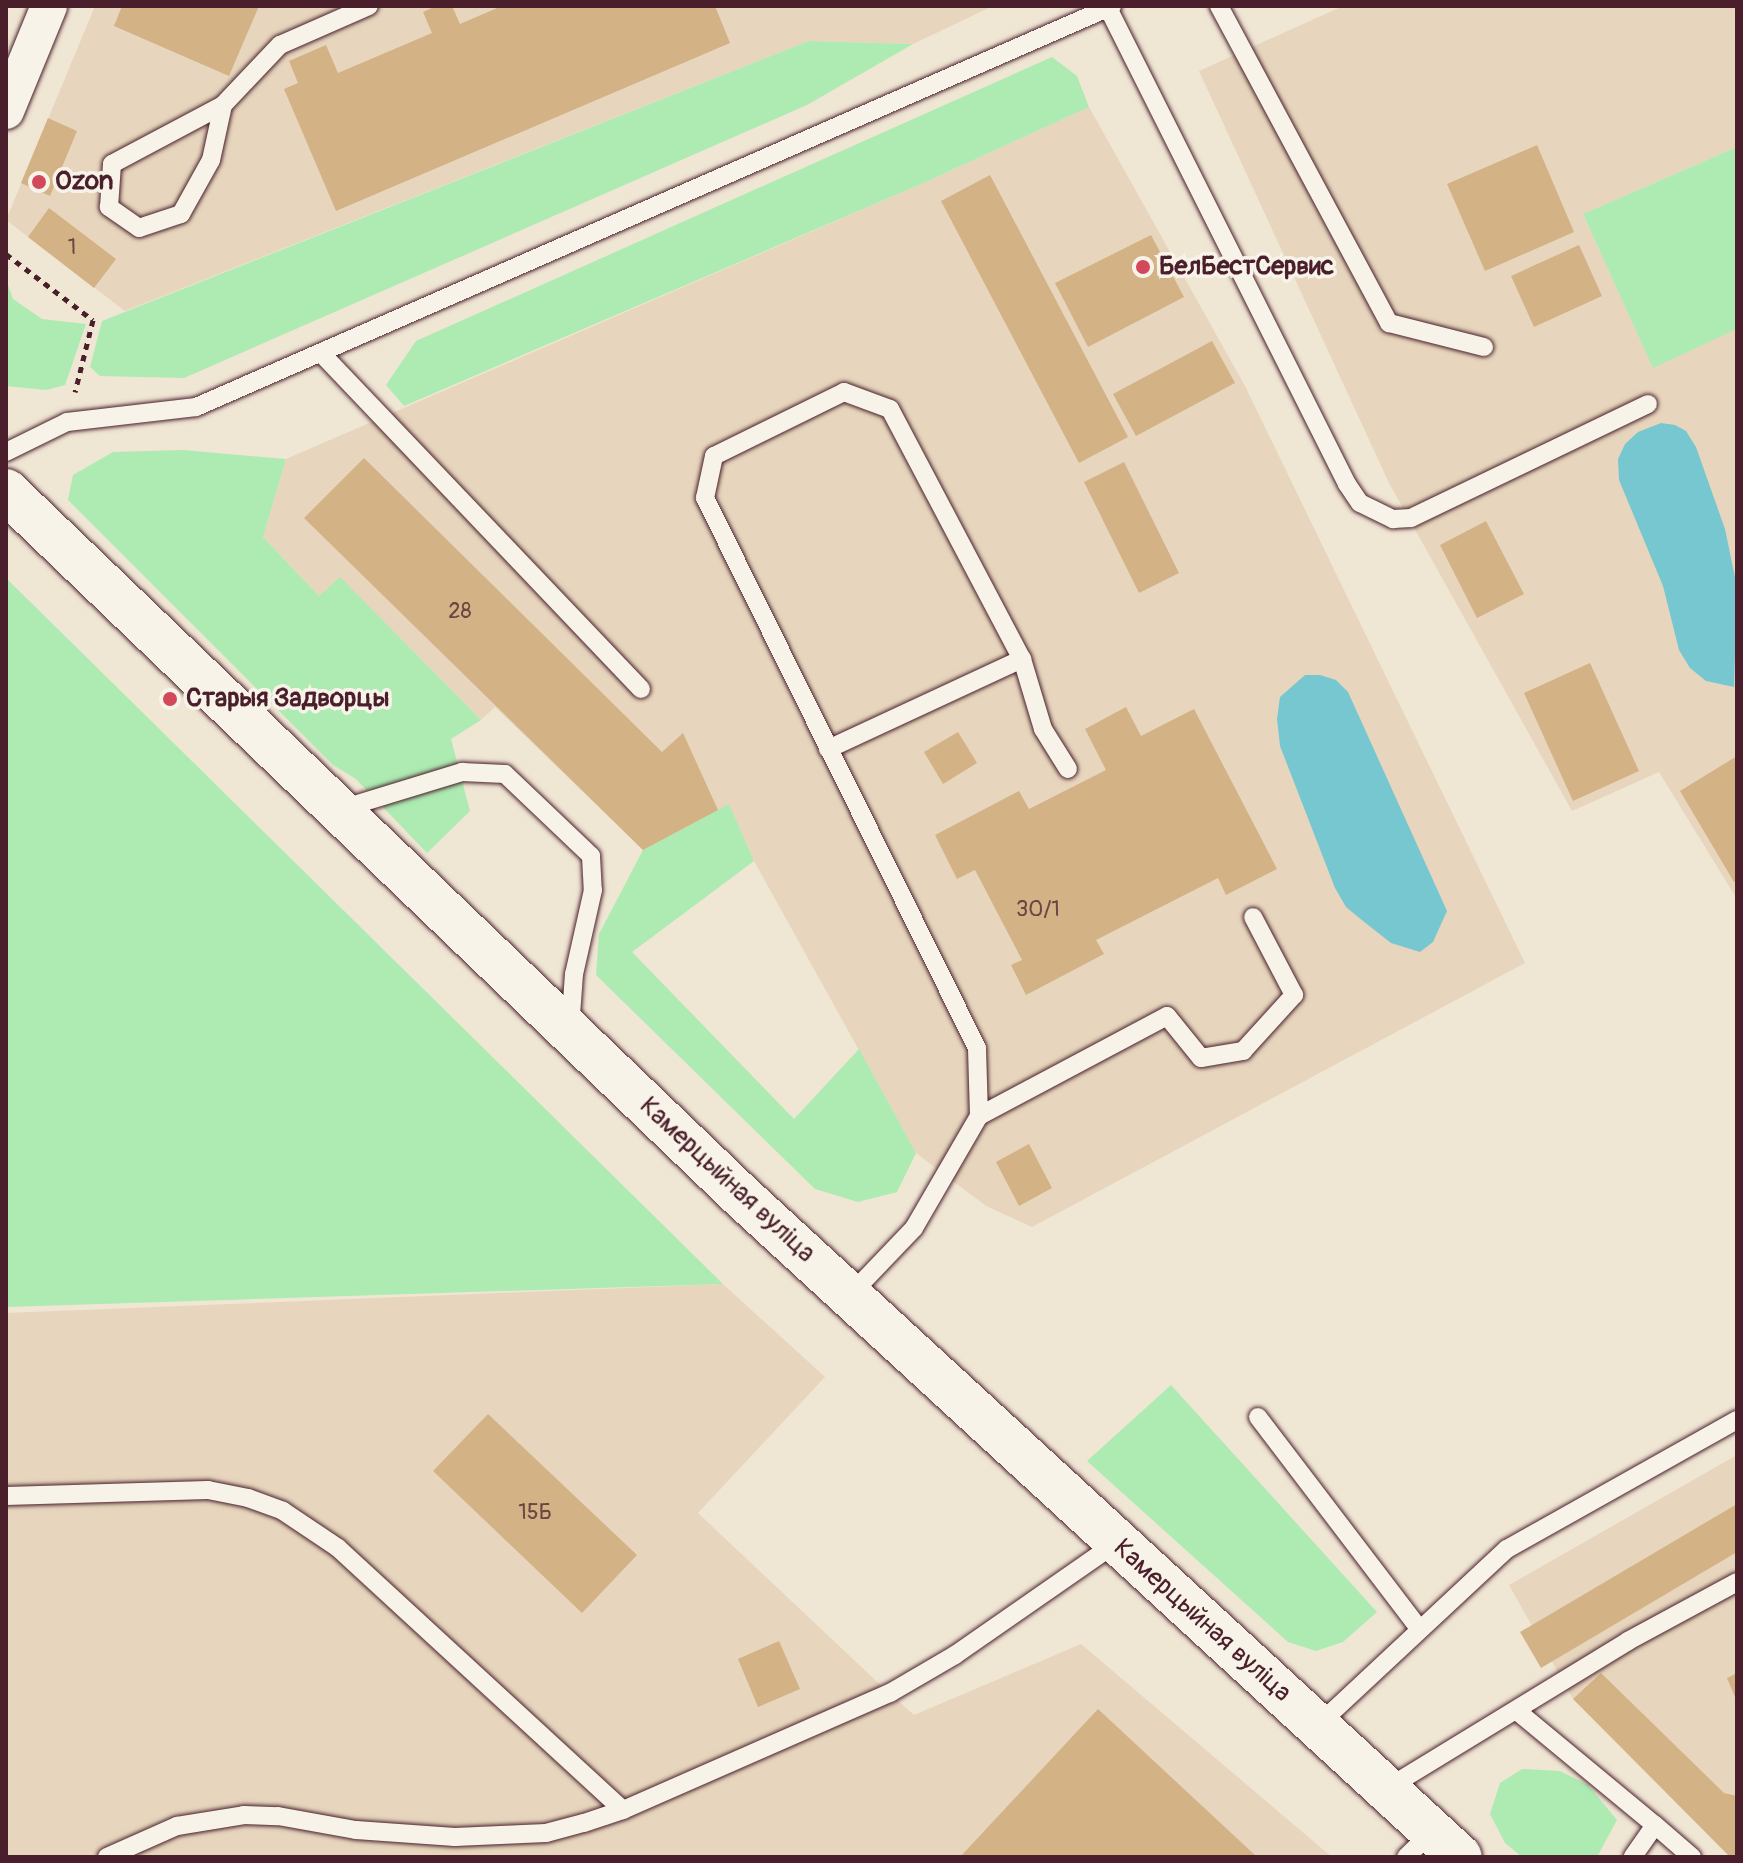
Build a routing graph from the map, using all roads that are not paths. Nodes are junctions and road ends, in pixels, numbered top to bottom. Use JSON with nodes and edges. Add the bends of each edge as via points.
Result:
{"nodes":[{"id":1,"x":49,"y":6,"type":"edge"},
{"id":2,"x":369,"y":6,"type":"edge"},
{"id":3,"x":1219,"y":6,"type":"edge"},
{"id":4,"x":1110,"y":7,"type":"edge"},
{"id":5,"x":223,"y":105,"type":"junction"},
{"id":6,"x":6,"y":111,"type":"edge"},
{"id":7,"x":1484,"y":347,"type":"dead end"},
{"id":8,"x":321,"y":353,"type":"junction"},
{"id":9,"x":1648,"y":404,"type":"dead end"},
{"id":10,"x":6,"y":452,"type":"edge"},
{"id":11,"x":6,"y":491,"type":"edge"},
{"id":12,"x":1022,"y":659,"type":"junction"},
{"id":13,"x":641,"y":689,"type":"dead end"},
{"id":14,"x":828,"y":749,"type":"junction"},
{"id":15,"x":1068,"y":769,"type":"dead end"},
{"id":16,"x":339,"y":810,"type":"junction"},
{"id":17,"x":1253,"y":917,"type":"dead end"},
{"id":18,"x":570,"y":1032,"type":"junction"},
{"id":19,"x":979,"y":1116,"type":"junction"},
{"id":20,"x":851,"y":1294,"type":"junction"},
{"id":21,"x":1258,"y":1417,"type":"dead end"},
{"id":22,"x":1737,"y":1420,"type":"edge"},
{"id":23,"x":6,"y":1496,"type":"edge"},
{"id":24,"x":1116,"y":1543,"type":"junction"},
{"id":25,"x":1737,"y":1582,"type":"edge"},
{"id":26,"x":1419,"y":1628,"type":"junction"},
{"id":27,"x":1517,"y":1711,"type":"junction"},
{"id":28,"x":1317,"y":1726,"type":"junction"},
{"id":29,"x":1386,"y":1789,"type":"junction"},
{"id":30,"x":623,"y":1810,"type":"junction"},
{"id":31,"x":1655,"y":1825,"type":"junction"},
{"id":32,"x":1433,"y":1848,"type":"edge"},
{"id":33,"x":107,"y":1857,"type":"edge"},
{"id":34,"x":1633,"y":1857,"type":"edge"},
{"id":35,"x":1692,"y":1857,"type":"edge"}],
"edges":[{"from":1,"to":6,"type":"street"},
{"from":2,"to":5,"type":"lane","via":[[280,45]]},
{"from":3,"to":7,"type":"lane","via":[[1389,323]]},
{"from":4,"to":8,"type":"lane"},
{"from":4,"to":9,"type":"lane","via":[[1360,503],[1393,519],[1411,518]]},
{"from":5,"to":5,"type":"lane","via":[[211,160],[181,214],[139,228],[109,207],[112,164]]},
{"from":8,"to":10,"type":"lane","via":[[196,407],[67,422]]},
{"from":8,"to":13,"type":"lane"},
{"from":11,"to":16,"type":"main road","name":"Камерцыйная вуліца"},
{"from":12,"to":14,"type":"lane"},
{"from":12,"to":14,"type":"lane","via":[[890,409],[844,392],[714,456],[705,498]]},
{"from":12,"to":15,"type":"lane","via":[[1043,729]]},
{"from":14,"to":19,"type":"lane","via":[[977,1048]]},
{"from":16,"to":18,"type":"main road","name":"Камерцыйная вуліца"},
{"from":16,"to":18,"type":"lane","via":[[462,772],[505,774],[591,856],[593,890],[574,974]]},
{"from":17,"to":19,"type":"lane","via":[[1294,995],[1243,1051],[1201,1058],[1167,1016]]},
{"from":18,"to":20,"type":"main road","name":"Камерцыйная вуліца"},
{"from":19,"to":20,"type":"lane","via":[[914,1228]]},
{"from":20,"to":24,"type":"main road","name":"Камерцыйная вуліца"},
{"from":21,"to":26,"type":"lane"},
{"from":22,"to":26,"type":"lane","via":[[1507,1549]]},
{"from":23,"to":30,"type":"lane","via":[[208,1490],[283,1511],[338,1548]]},
{"from":24,"to":28,"type":"main road","name":"Камерцыйная вуліца"},
{"from":24,"to":30,"type":"lane","via":[[955,1655],[890,1693]]},
{"from":25,"to":27,"type":"lane","via":[[1628,1641]]},
{"from":26,"to":28,"type":"lane"},
{"from":27,"to":29,"type":"lane"},
{"from":27,"to":31,"type":"lane"},
{"from":28,"to":29,"type":"main road","name":"Камерцыйная вуліца"},
{"from":29,"to":32,"type":"main road","name":"Камерцыйная вуліца"},
{"from":30,"to":33,"type":"lane","via":[[546,1833],[455,1837],[244,1815],[177,1826]]},
{"from":31,"to":34,"type":"lane"},
{"from":31,"to":35,"type":"lane"}]}
